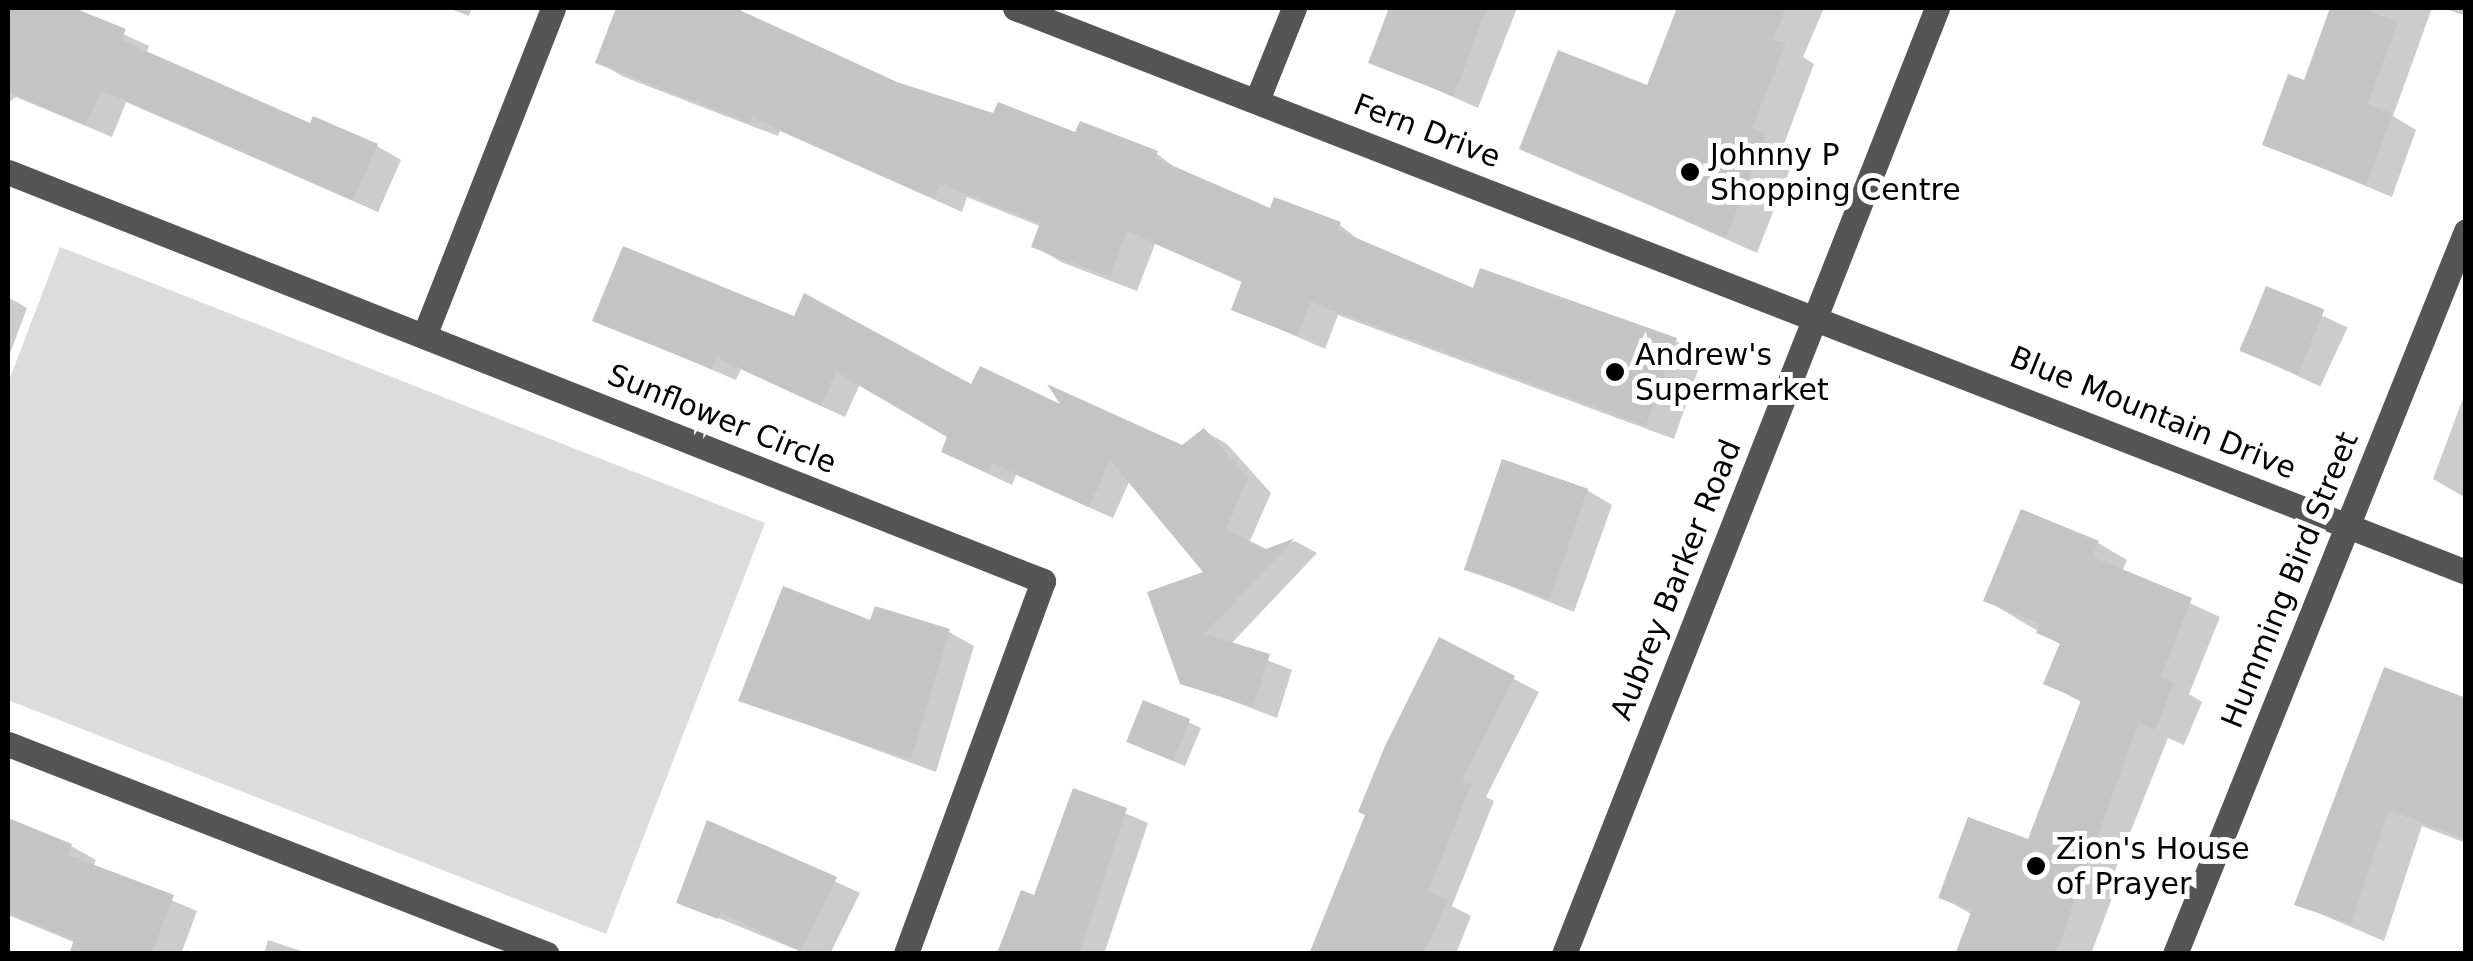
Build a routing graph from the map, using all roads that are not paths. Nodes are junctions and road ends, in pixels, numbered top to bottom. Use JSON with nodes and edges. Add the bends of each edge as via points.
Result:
{"nodes":[{"id":1,"x":552,"y":8,"type":"edge"},
{"id":2,"x":1015,"y":8,"type":"edge"},
{"id":3,"x":1294,"y":8,"type":"edge"},
{"id":4,"x":1938,"y":8,"type":"edge"},
{"id":5,"x":1257,"y":100,"type":"junction"},
{"id":6,"x":8,"y":172,"type":"edge"},
{"id":7,"x":2466,"y":230,"type":"edge"},
{"id":8,"x":1816,"y":314,"type":"junction"},
{"id":9,"x":424,"y":336,"type":"junction"},
{"id":10,"x":2346,"y":525,"type":"junction"},
{"id":11,"x":2466,"y":572,"type":"edge"},
{"id":12,"x":8,"y":744,"type":"edge"},
{"id":13,"x":547,"y":954,"type":"edge"},
{"id":14,"x":906,"y":954,"type":"edge"},
{"id":15,"x":1564,"y":954,"type":"edge"},
{"id":16,"x":2176,"y":954,"type":"edge"}],
"edges":[{"from":1,"to":9,"type":"street"},
{"from":2,"to":5,"type":"street","name":"Fern Drive"},
{"from":3,"to":5,"type":"street"},
{"from":4,"to":8,"type":"street","name":"Aubrey Barker Road"},
{"from":5,"to":8,"type":"street","name":"Fern Drive"},
{"from":6,"to":9,"type":"street","name":"Sunflower Circle"},
{"from":7,"to":10,"type":"street","name":"Humming Bird Street"},
{"from":8,"to":10,"type":"street","name":"Blue Mountain Drive"},
{"from":8,"to":15,"type":"street","name":"Aubrey Barker Road"},
{"from":9,"to":14,"type":"street","name":"Sunflower Circle","via":[[1043,581]]},
{"from":10,"to":11,"type":"street","name":"Blue Mountain Drive"},
{"from":10,"to":16,"type":"street","name":"Humming Bird Street"},
{"from":12,"to":13,"type":"street"}]}
